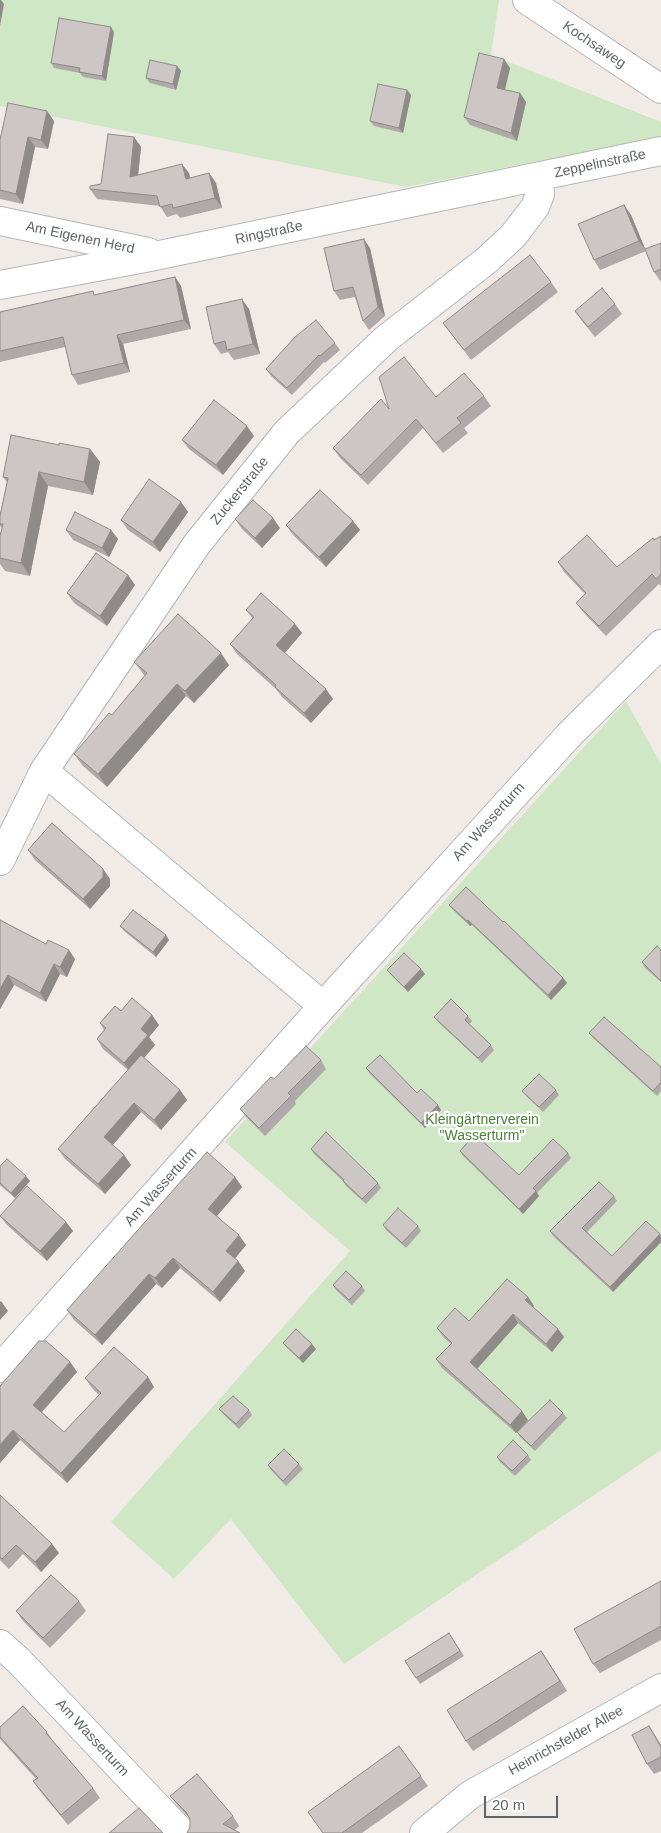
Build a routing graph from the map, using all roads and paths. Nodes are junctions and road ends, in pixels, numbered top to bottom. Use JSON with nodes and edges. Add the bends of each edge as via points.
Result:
{"nodes":[{"id":1,"x":527,"y":0,"type":"edge"},
{"id":2,"x":661,"y":89,"type":"edge"},
{"id":3,"x":661,"y":151,"type":"edge"},
{"id":4,"x":538,"y":177,"type":"junction"},
{"id":5,"x":0,"y":222,"type":"edge"},
{"id":6,"x":161,"y":255,"type":"junction"},
{"id":7,"x":0,"y":285,"type":"edge"},
{"id":8,"x":661,"y":644,"type":"edge"},
{"id":9,"x":44,"y":771,"type":"junction"},
{"id":10,"x":0,"y":861,"type":"edge"},
{"id":11,"x":323,"y":1006,"type":"junction"},
{"id":12,"x":0,"y":1368,"type":"edge"},
{"id":13,"x":0,"y":1644,"type":"edge"},
{"id":14,"x":661,"y":1688,"type":"edge"},
{"id":15,"x":182,"y":1833,"type":"edge"},
{"id":16,"x":424,"y":1833,"type":"edge"}],
"edges":[{"from":1,"to":2,"type":"street","name":"Kochsaweg"},
{"from":3,"to":4,"type":"street","name":"Zeppelinstraße"},
{"from":4,"to":6,"type":"street","name":"Ringstraße"},
{"from":4,"to":9,"type":"street","name":"Zuckerstraße","via":[[540,194],[535,207],[513,236],[388,338],[287,432],[197,544]]},
{"from":5,"to":6,"type":"street","name":"Am Eigenen Herd"},
{"from":6,"to":7,"type":"street","name":"Ringstraße"},
{"from":8,"to":11,"type":"street","name":"Am Wasserturm","via":[[569,735]]},
{"from":9,"to":10,"type":"street","name":"Zuckerstraße"},
{"from":9,"to":11,"type":"street"},
{"from":11,"to":12,"type":"street","name":"Am Wasserturm"},
{"from":13,"to":15,"type":"street","name":"Am Wasserturm"},
{"from":14,"to":16,"type":"street","name":"Heinrichsfelder Allee","via":[[470,1795]]}]}
